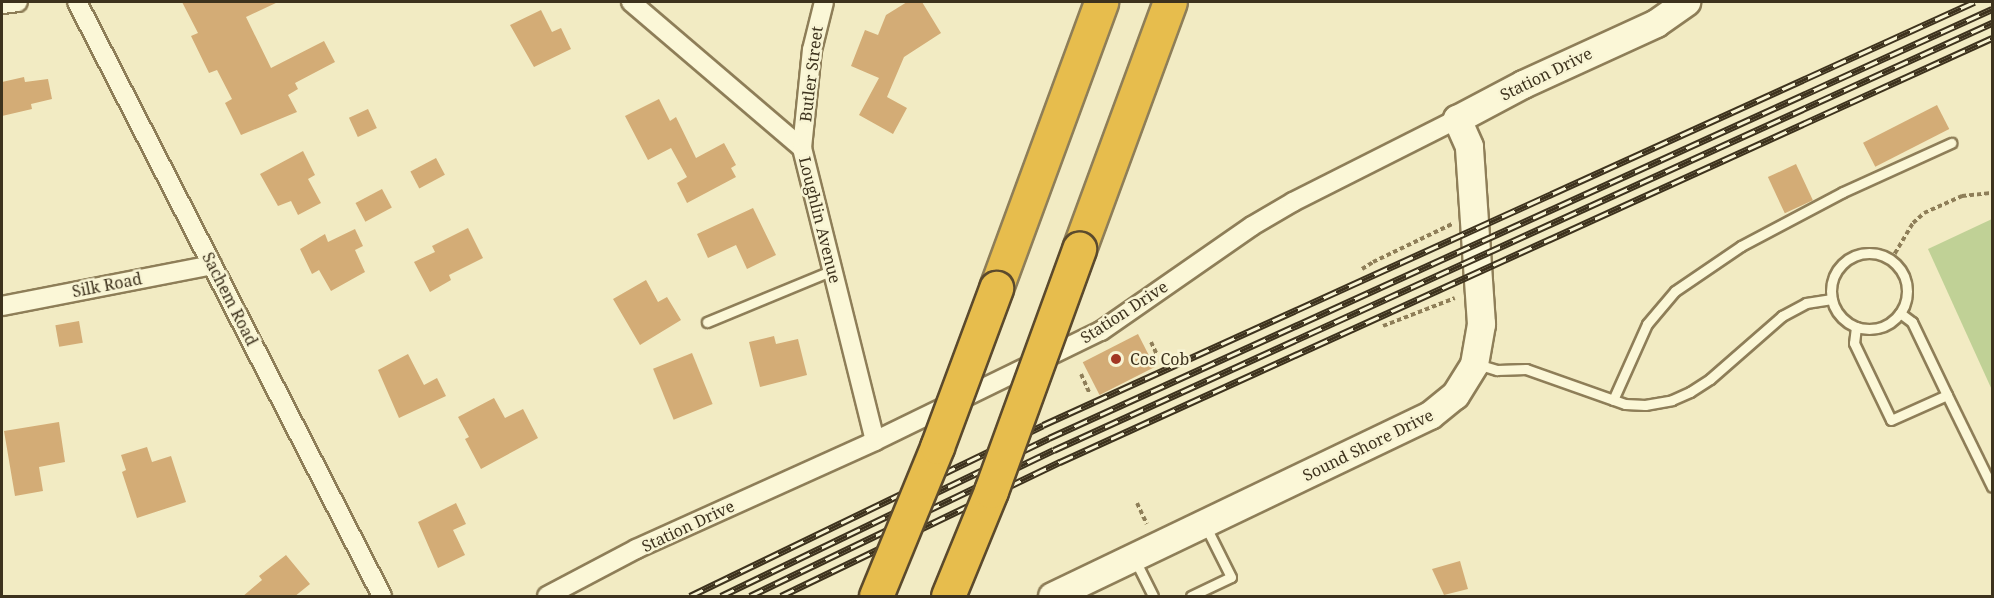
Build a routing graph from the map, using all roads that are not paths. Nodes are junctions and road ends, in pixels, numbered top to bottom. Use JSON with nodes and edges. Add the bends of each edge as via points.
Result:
{"nodes":[{"id":1,"x":18,"y":2,"type":"edge"},
{"id":2,"x":77,"y":2,"type":"edge"},
{"id":3,"x":631,"y":2,"type":"edge"},
{"id":4,"x":824,"y":2,"type":"edge"},
{"id":5,"x":1101,"y":2,"type":"edge"},
{"id":6,"x":1170,"y":2,"type":"edge"},
{"id":7,"x":1686,"y":2,"type":"edge"},
{"id":8,"x":2,"y":4,"type":"edge"},
{"id":9,"x":1457,"y":119,"type":"junction"},
{"id":10,"x":1951,"y":142,"type":"dead end"},
{"id":11,"x":802,"y":148,"type":"junction"},
{"id":12,"x":212,"y":265,"type":"junction"},
{"id":13,"x":833,"y":270,"type":"junction"},
{"id":14,"x":1832,"y":299,"type":"junction"},
{"id":15,"x":2,"y":306,"type":"edge"},
{"id":16,"x":1900,"y":313,"type":"junction"},
{"id":17,"x":707,"y":321,"type":"dead end"},
{"id":18,"x":1856,"y":327,"type":"junction"},
{"id":19,"x":1474,"y":364,"type":"junction"},
{"id":20,"x":1947,"y":395,"type":"junction"},
{"id":21,"x":1612,"y":400,"type":"junction"},
{"id":22,"x":875,"y":441,"type":"junction"},
{"id":23,"x":1992,"y":487,"type":"edge"},
{"id":24,"x":1205,"y":525,"type":"junction"},
{"id":25,"x":1134,"y":558,"type":"junction"},
{"id":26,"x":382,"y":597,"type":"edge"},
{"id":27,"x":547,"y":597,"type":"edge"},
{"id":28,"x":876,"y":597,"type":"edge"},
{"id":29,"x":948,"y":597,"type":"edge"},
{"id":30,"x":1052,"y":597,"type":"edge"},
{"id":31,"x":1153,"y":597,"type":"edge"},
{"id":32,"x":1191,"y":597,"type":"edge"}],
"edges":[{"from":1,"to":8,"type":"street"},
{"from":2,"to":12,"type":"street","name":"Sachem Road"},
{"from":3,"to":11,"type":"street","name":"Loughlin Avenue"},
{"from":4,"to":11,"type":"street","name":"Butler Street","via":[[812,50]]},
{"from":5,"to":28,"type":"highway","bridge":true,"via":[[932,458]]},
{"from":6,"to":29,"type":"highway","bridge":true,"via":[[991,491]]},
{"from":7,"to":9,"type":"main road","name":"Station Drive","via":[[1656,23]]},
{"from":9,"to":19,"type":"main road","name":"Sound Shore Drive","via":[[1469,146],[1480,297],[1481,324]]},
{"from":9,"to":22,"type":"street","name":"Station Drive","via":[[1252,226],[1101,331]]},
{"from":10,"to":21,"type":"lane","via":[[1843,192],[1741,246],[1675,291],[1647,324]]},
{"from":11,"to":13,"type":"street","name":"Loughlin Avenue"},
{"from":12,"to":15,"type":"street","name":"Silk Road"},
{"from":12,"to":26,"type":"street","name":"Sachem Road"},
{"from":13,"to":17,"type":"lane"},
{"from":13,"to":22,"type":"street","name":"Loughlin Avenue"},
{"from":14,"to":16,"type":"lane","via":[[1834,277],[1848,260],[1869,254],[1891,260],[1901,271],[1906,299]]},
{"from":14,"to":18,"type":"lane","via":[[1844,320]]},
{"from":14,"to":21,"type":"lane","via":[[1806,303],[1782,316],[1690,392],[1645,405]]},
{"from":16,"to":18,"type":"lane","via":[[1885,326]]},
{"from":16,"to":20,"type":"lane","via":[[1912,322]]},
{"from":18,"to":20,"type":"lane","via":[[1854,343],[1891,420]]},
{"from":19,"to":21,"type":"lane","via":[[1497,370],[1526,369]]},
{"from":19,"to":24,"type":"main road","name":"Sound Shore Drive","via":[[1455,395],[1430,415]]},
{"from":20,"to":23,"type":"lane"},
{"from":22,"to":27,"type":"street","name":"Station Drive","via":[[636,549]]},
{"from":24,"to":25,"type":"main road","name":"Sound Shore Drive"},
{"from":24,"to":32,"type":"lane","via":[[1231,577]]},
{"from":25,"to":30,"type":"main road","name":"Sound Shore Drive"},
{"from":25,"to":31,"type":"lane"}]}
